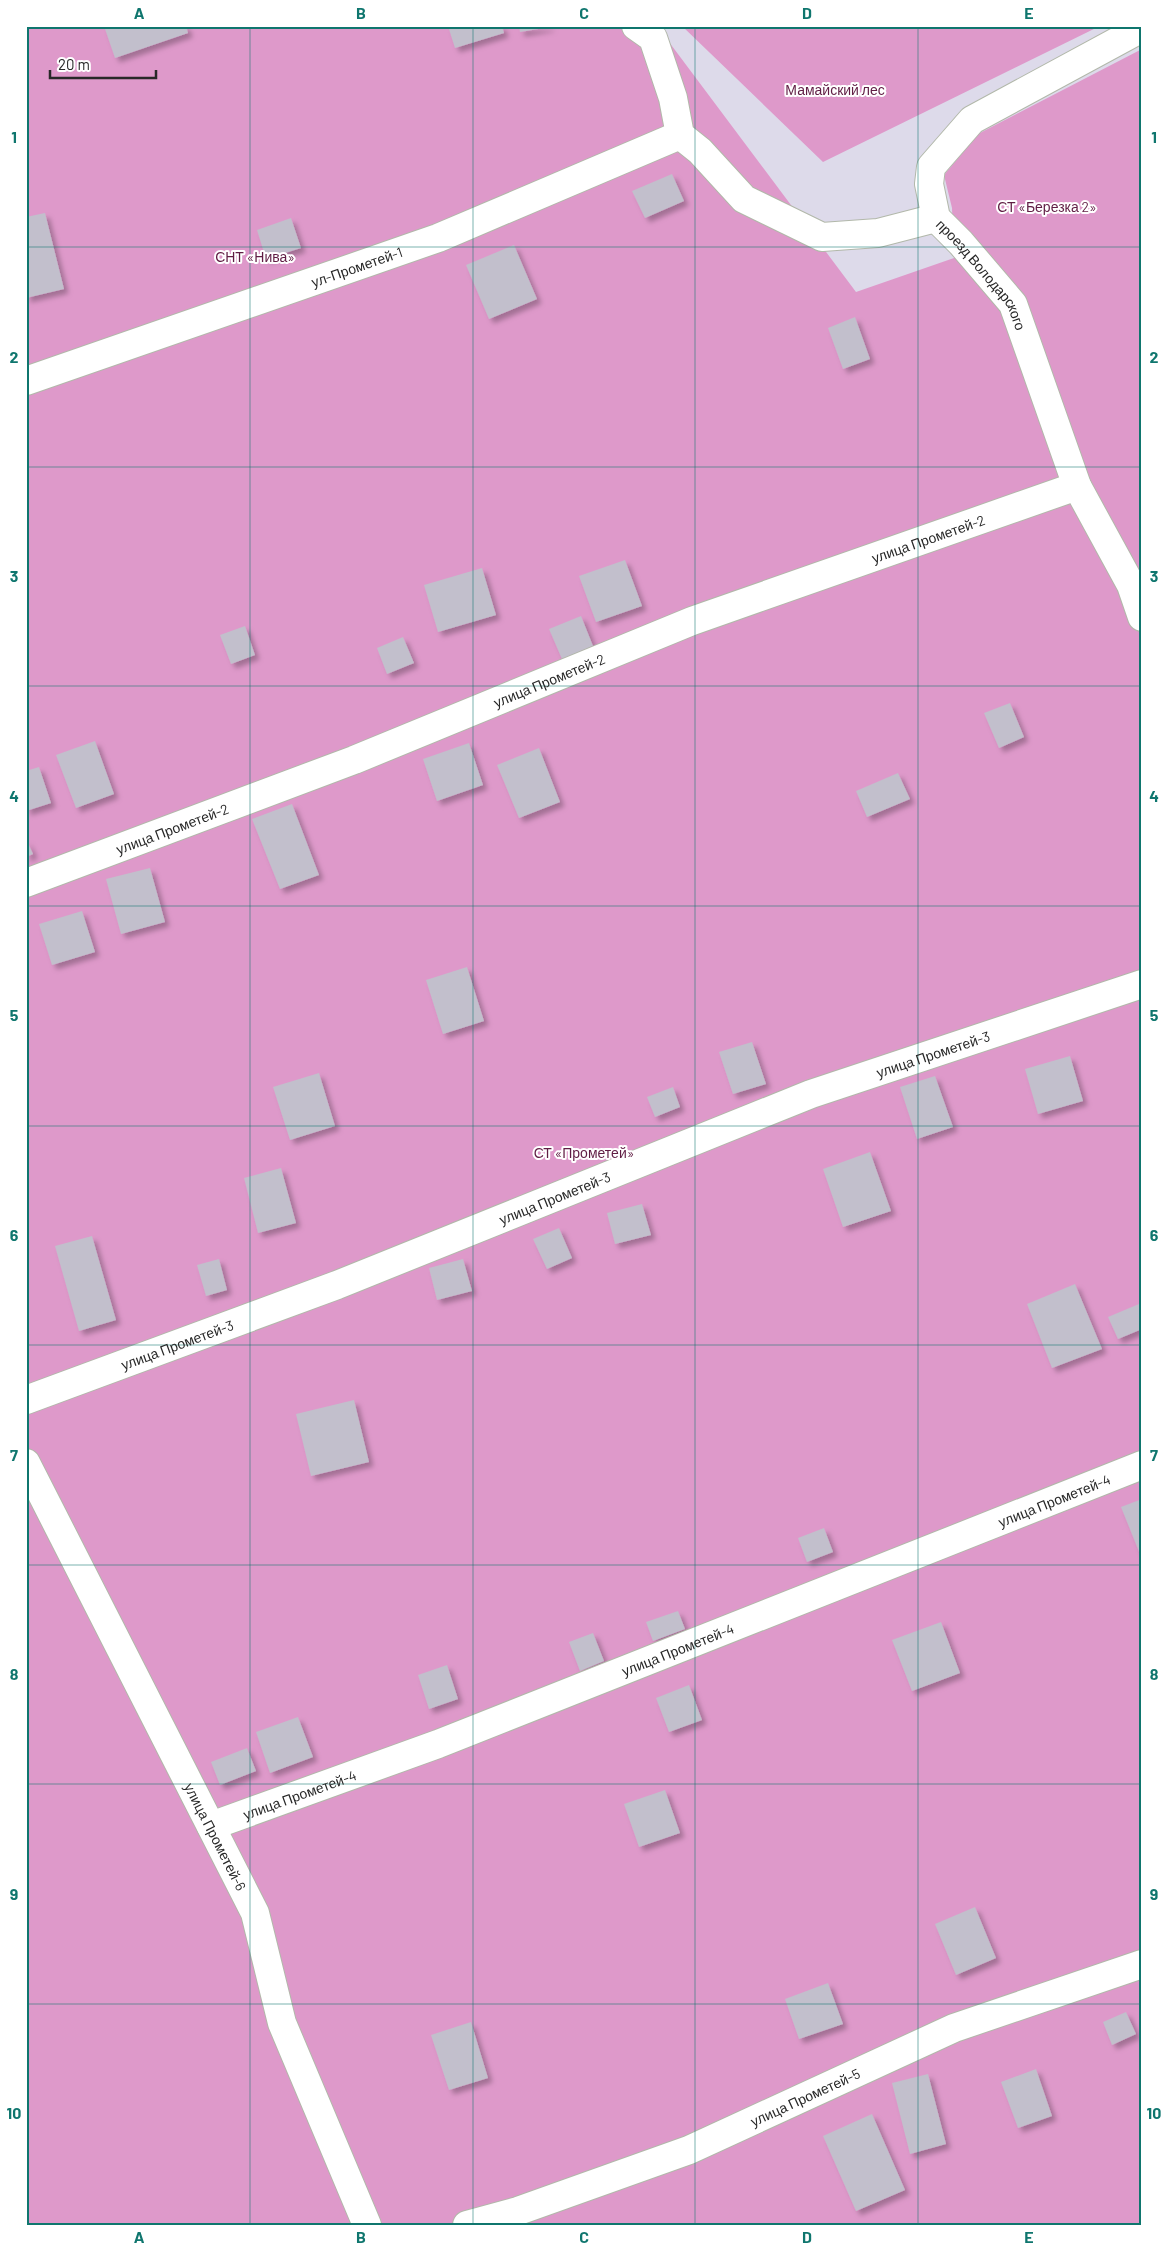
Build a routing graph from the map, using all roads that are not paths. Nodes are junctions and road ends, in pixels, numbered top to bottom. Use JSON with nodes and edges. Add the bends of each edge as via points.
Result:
{"nodes":[{"id":1,"x":636,"y":26,"type":"edge"},
{"id":2,"x":1142,"y":28,"type":"edge"},
{"id":3,"x":680,"y":135,"type":"junction"},
{"id":4,"x":936,"y":218,"type":"junction"},
{"id":5,"x":26,"y":381,"type":"edge"},
{"id":6,"x":1077,"y":486,"type":"junction"},
{"id":7,"x":1142,"y":617,"type":"edge"},
{"id":8,"x":26,"y":883,"type":"edge"},
{"id":9,"x":1142,"y":984,"type":"edge"},
{"id":10,"x":26,"y":1400,"type":"edge"},
{"id":11,"x":26,"y":1463,"type":"edge"},
{"id":12,"x":1142,"y":1465,"type":"edge"},
{"id":13,"x":211,"y":1826,"type":"junction"},
{"id":14,"x":1142,"y":1964,"type":"edge"},
{"id":15,"x":366,"y":2225,"type":"edge"},
{"id":16,"x":467,"y":2225,"type":"edge"}],
"edges":[{"from":1,"to":3,"type":"street","via":[[653,38]]},
{"from":2,"to":4,"type":"street","name":"проезд Володарского","via":[[972,120],[931,167],[929,184]]},
{"from":3,"to":4,"type":"street","via":[[700,151],[744,199],[822,237],[878,233]]},
{"from":3,"to":5,"type":"street","name":"ул-Прометей-1","via":[[438,238]]},
{"from":4,"to":6,"type":"street","name":"проезд Володарского","via":[[1013,304]]},
{"from":6,"to":7,"type":"street","name":"проезд Володарского","via":[[1131,586]]},
{"from":6,"to":8,"type":"street","name":"улица Прометей-2","via":[[692,621],[354,760]]},
{"from":9,"to":10,"type":"street","name":"улица Прометей-3","via":[[811,1094],[336,1285]]},
{"from":11,"to":13,"type":"street","name":"улица Прометей-6"},
{"from":12,"to":13,"type":"street","name":"улица Прометей-4","via":[[438,1744]]},
{"from":13,"to":15,"type":"street","name":"улица Прометей-6","via":[[255,1913],[282,2023]]},
{"from":14,"to":16,"type":"street","name":"улица Прометей-5","via":[[954,2028],[689,2150],[518,2212]]}]}
